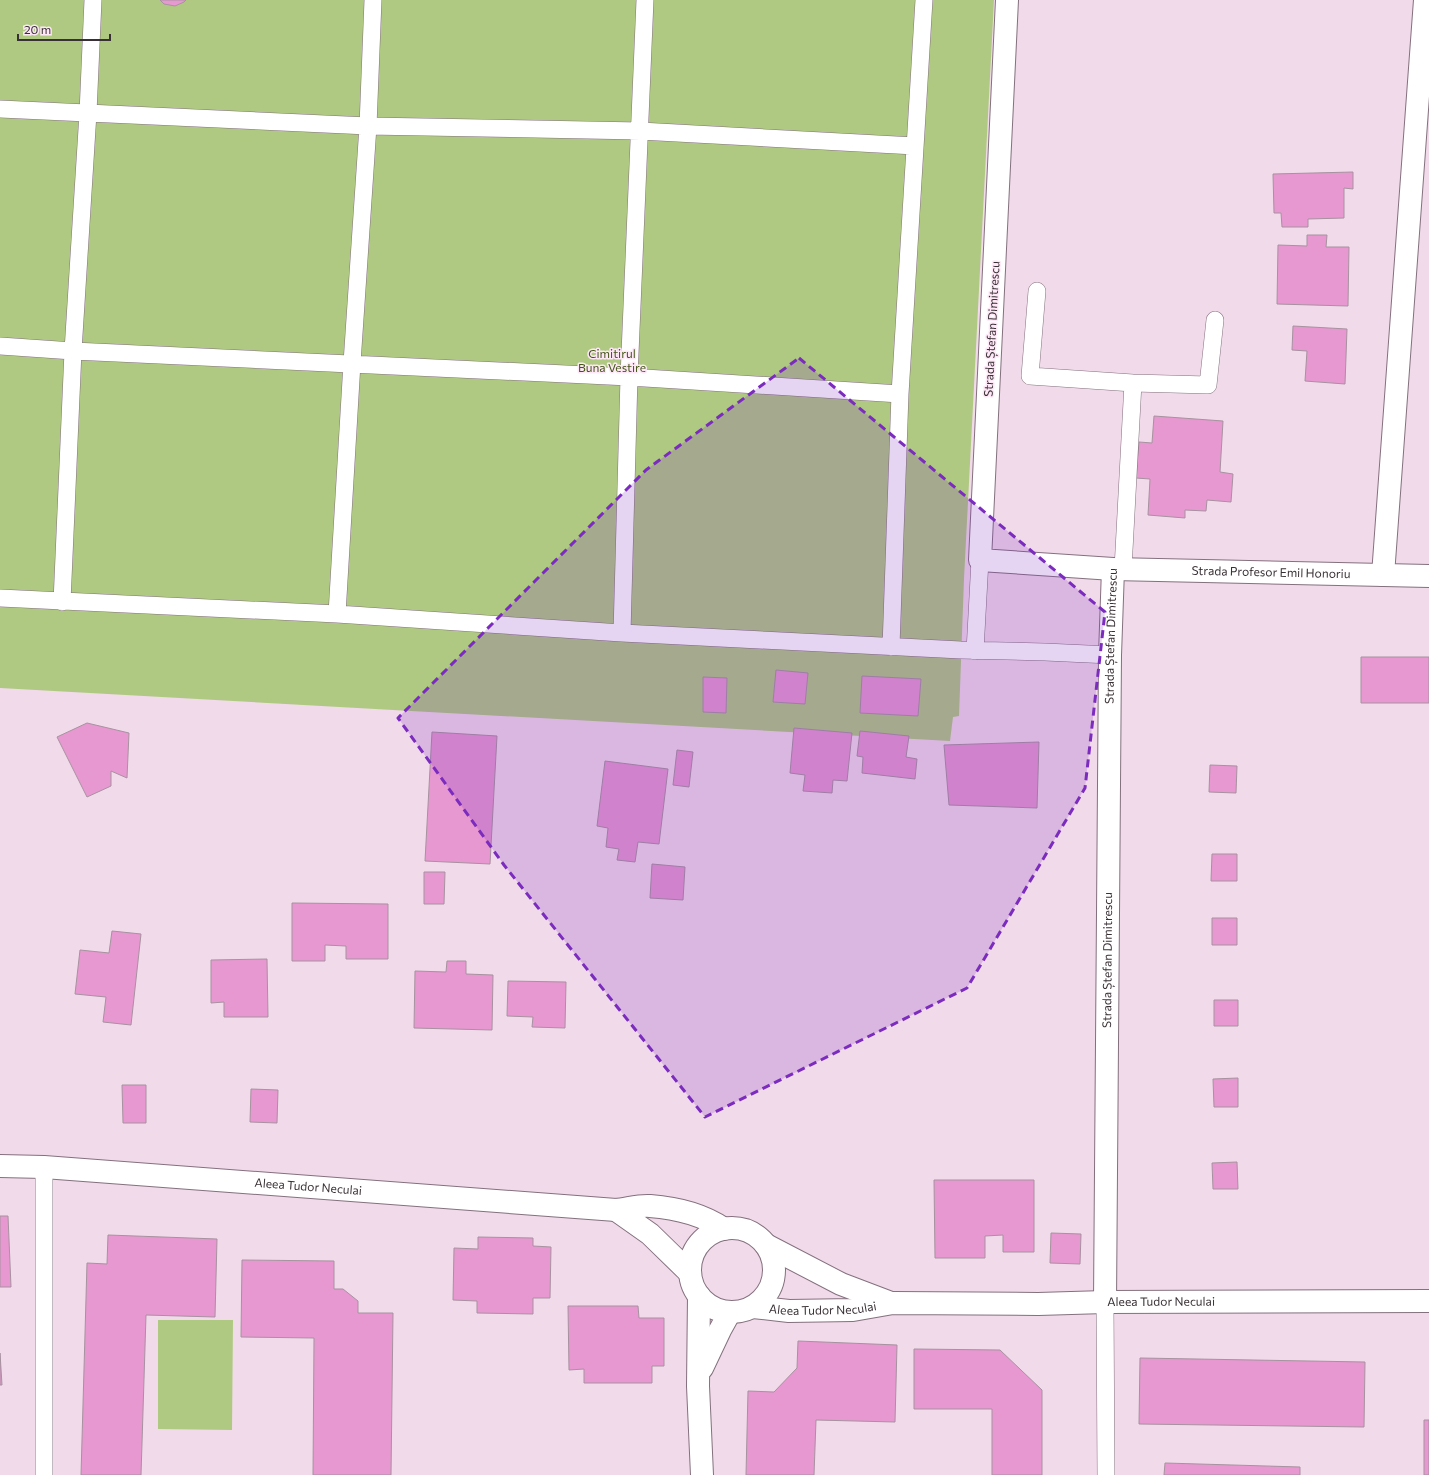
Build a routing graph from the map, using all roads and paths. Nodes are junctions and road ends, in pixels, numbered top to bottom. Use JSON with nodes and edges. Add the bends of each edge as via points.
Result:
{"nodes":[{"id":1,"x":93,"y":0,"type":"edge"},
{"id":2,"x":373,"y":0,"type":"edge"},
{"id":3,"x":645,"y":0,"type":"edge"},
{"id":4,"x":924,"y":0,"type":"edge"},
{"id":5,"x":1008,"y":0,"type":"edge"},
{"id":6,"x":1425,"y":0,"type":"edge"},
{"id":7,"x":0,"y":109,"type":"edge"},
{"id":8,"x":88,"y":113,"type":"junction"},
{"id":9,"x":368,"y":126,"type":"junction"},
{"id":10,"x":640,"y":131,"type":"junction"},
{"id":11,"x":916,"y":146,"type":"junction"},
{"id":12,"x":1038,"y":290,"type":"dead end"},
{"id":13,"x":1215,"y":320,"type":"dead end"},
{"id":14,"x":0,"y":346,"type":"edge"},
{"id":15,"x":73,"y":351,"type":"junction"},
{"id":16,"x":352,"y":364,"type":"junction"},
{"id":17,"x":630,"y":377,"type":"junction"},
{"id":18,"x":1133,"y":383,"type":"junction"},
{"id":19,"x":900,"y":394,"type":"junction"},
{"id":20,"x":980,"y":560,"type":"junction"},
{"id":21,"x":1118,"y":569,"type":"junction"},
{"id":22,"x":1383,"y":575,"type":"junction"},
{"id":23,"x":1429,"y":576,"type":"edge"},
{"id":24,"x":0,"y":598,"type":"edge"},
{"id":25,"x":62,"y":602,"type":"junction"},
{"id":26,"x":337,"y":614,"type":"junction"},
{"id":27,"x":622,"y":633,"type":"junction"},
{"id":28,"x":891,"y":647,"type":"junction"},
{"id":29,"x":975,"y":651,"type":"junction"},
{"id":30,"x":1110,"y":655,"type":"junction"},
{"id":31,"x":0,"y":1166,"type":"edge"},
{"id":32,"x":44,"y":1167,"type":"junction"},
{"id":33,"x":616,"y":1210,"type":"junction"},
{"id":34,"x":724,"y":1229,"type":"junction"},
{"id":35,"x":766,"y":1245,"type":"junction"},
{"id":36,"x":690,"y":1273,"type":"junction"},
{"id":37,"x":699,"y":1296,"type":"junction"},
{"id":38,"x":1429,"y":1301,"type":"edge"},
{"id":39,"x":1105,"y":1302,"type":"junction"},
{"id":40,"x":893,"y":1303,"type":"junction"},
{"id":41,"x":753,"y":1307,"type":"junction"},
{"id":42,"x":730,"y":1312,"type":"junction"},
{"id":43,"x":699,"y":1374,"type":"junction"},
{"id":44,"x":44,"y":1475,"type":"edge"},
{"id":45,"x":702,"y":1475,"type":"edge"},
{"id":46,"x":1106,"y":1475,"type":"edge"}],
"edges":[{"from":1,"to":8,"type":"lane"},
{"from":2,"to":9,"type":"lane"},
{"from":3,"to":10,"type":"lane"},
{"from":4,"to":11,"type":"lane"},
{"from":5,"to":20,"type":"street","name":"Strada Ștefan Dimitrescu"},
{"from":6,"to":22,"type":"street"},
{"from":7,"to":8,"type":"lane"},
{"from":8,"to":9,"type":"lane"},
{"from":8,"to":15,"type":"lane"},
{"from":9,"to":10,"type":"lane"},
{"from":9,"to":16,"type":"lane"},
{"from":10,"to":11,"type":"lane"},
{"from":10,"to":17,"type":"lane"},
{"from":11,"to":19,"type":"lane"},
{"from":12,"to":18,"type":"lane","via":[[1030,376]]},
{"from":13,"to":18,"type":"lane","via":[[1208,385]]},
{"from":14,"to":15,"type":"lane"},
{"from":15,"to":16,"type":"lane"},
{"from":15,"to":25,"type":"lane"},
{"from":16,"to":17,"type":"lane"},
{"from":16,"to":26,"type":"lane"},
{"from":17,"to":19,"type":"lane"},
{"from":17,"to":27,"type":"lane"},
{"from":18,"to":21,"type":"lane"},
{"from":19,"to":28,"type":"lane"},
{"from":20,"to":21,"type":"street","name":"Strada Ștefan Dimitrescu"},
{"from":20,"to":29,"type":"lane"},
{"from":21,"to":22,"type":"street","name":"Strada Profesor Emil Honoriu"},
{"from":21,"to":30,"type":"street","name":"Strada Ștefan Dimitrescu"},
{"from":22,"to":23,"type":"street","name":"Strada Profesor Emil Honoriu"},
{"from":24,"to":25,"type":"lane"},
{"from":25,"to":26,"type":"lane"},
{"from":26,"to":27,"type":"lane"},
{"from":27,"to":28,"type":"lane"},
{"from":28,"to":29,"type":"lane"},
{"from":29,"to":30,"type":"lane"},
{"from":30,"to":39,"type":"street","name":"Strada Ștefan Dimitrescu"},
{"from":31,"to":32,"type":"street","name":"Aleea Tudor Neculai"},
{"from":32,"to":33,"type":"street","name":"Aleea Tudor Neculai"},
{"from":32,"to":44,"type":"lane"},
{"from":33,"to":34,"type":"street","name":"Aleea Tudor Neculai","via":[[649,1206],[692,1213],[710,1219]]},
{"from":33,"to":36,"type":"street","via":[[650,1234]]},
{"from":34,"to":35,"type":"street","name":"Aleea Tudor Neculai","via":[[748,1231]]},
{"from":34,"to":36,"type":"street","name":"Aleea Tudor Neculai","via":[[713,1232],[703,1239],[691,1261]]},
{"from":35,"to":40,"type":"street","name":"Aleea Tudor Neculai","via":[[840,1284]]},
{"from":35,"to":41,"type":"street","name":"Aleea Tudor Neculai","via":[[772,1256],[774,1279],[762,1300]]},
{"from":36,"to":37,"type":"street"},
{"from":37,"to":42,"type":"street","name":"Aleea Tudor Neculai","via":[[719,1310]]},
{"from":37,"to":43,"type":"street"},
{"from":38,"to":39,"type":"street","name":"Aleea Tudor Neculai"},
{"from":39,"to":40,"type":"street","name":"Aleea Tudor Neculai"},
{"from":39,"to":46,"type":"lane"},
{"from":40,"to":41,"type":"street","name":"Aleea Tudor Neculai","via":[[853,1310],[789,1311]]},
{"from":41,"to":42,"type":"street","name":"Aleea Tudor Neculai"},
{"from":42,"to":43,"type":"street"},
{"from":43,"to":45,"type":"street"}]}
